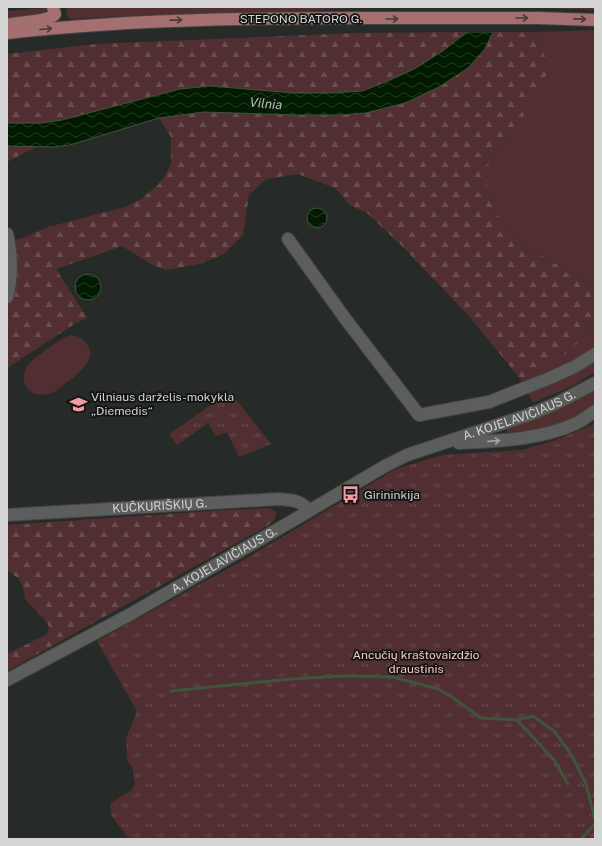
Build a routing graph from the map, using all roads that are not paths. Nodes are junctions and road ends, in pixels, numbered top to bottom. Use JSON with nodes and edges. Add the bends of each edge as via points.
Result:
{"nodes":[{"id":1,"x":53,"y":7,"type":"edge"},
{"id":2,"x":595,"y":20,"type":"edge"},
{"id":3,"x":7,"y":25,"type":"edge"},
{"id":4,"x":7,"y":33,"type":"edge"},
{"id":5,"x":7,"y":234,"type":"edge"},
{"id":6,"x":288,"y":239,"type":"dead end"},
{"id":7,"x":7,"y":297,"type":"edge"},
{"id":8,"x":595,"y":354,"type":"edge"},
{"id":9,"x":595,"y":383,"type":"edge"},
{"id":10,"x":595,"y":411,"type":"edge"},
{"id":11,"x":442,"y":444,"type":"junction"},
{"id":12,"x":309,"y":511,"type":"junction"},
{"id":13,"x":7,"y":515,"type":"edge"},
{"id":14,"x":7,"y":680,"type":"edge"}],
"edges":[{"from":1,"to":3,"type":"main road","via":[[53,17]]},
{"from":4,"to":2,"type":"main road","name":"STEPONO BATORO G.","one_way":true,"via":[[162,21],[538,18]]},
{"from":5,"to":7,"type":"street","via":[[10,288]]},
{"from":6,"to":8,"type":"street","via":[[419,415],[489,402],[550,378]]},
{"from":9,"to":11,"type":"street","name":"A. KOJELAVIČIAUS G.","via":[[531,414]]},
{"from":11,"to":10,"type":"street","name":"A. KOJELAVIČIAUS G.","one_way":true,"via":[[525,438],[577,423]]},
{"from":11,"to":12,"type":"street","name":"A. KOJELAVIČIAUS G.","via":[[407,455],[385,466]]},
{"from":12,"to":13,"type":"street","name":"KUČKURIŠKIŲ G.","via":[[300,502],[279,499]]},
{"from":12,"to":14,"type":"street","name":"A. KOJELAVIČIAUS G.","via":[[128,615]]}]}
